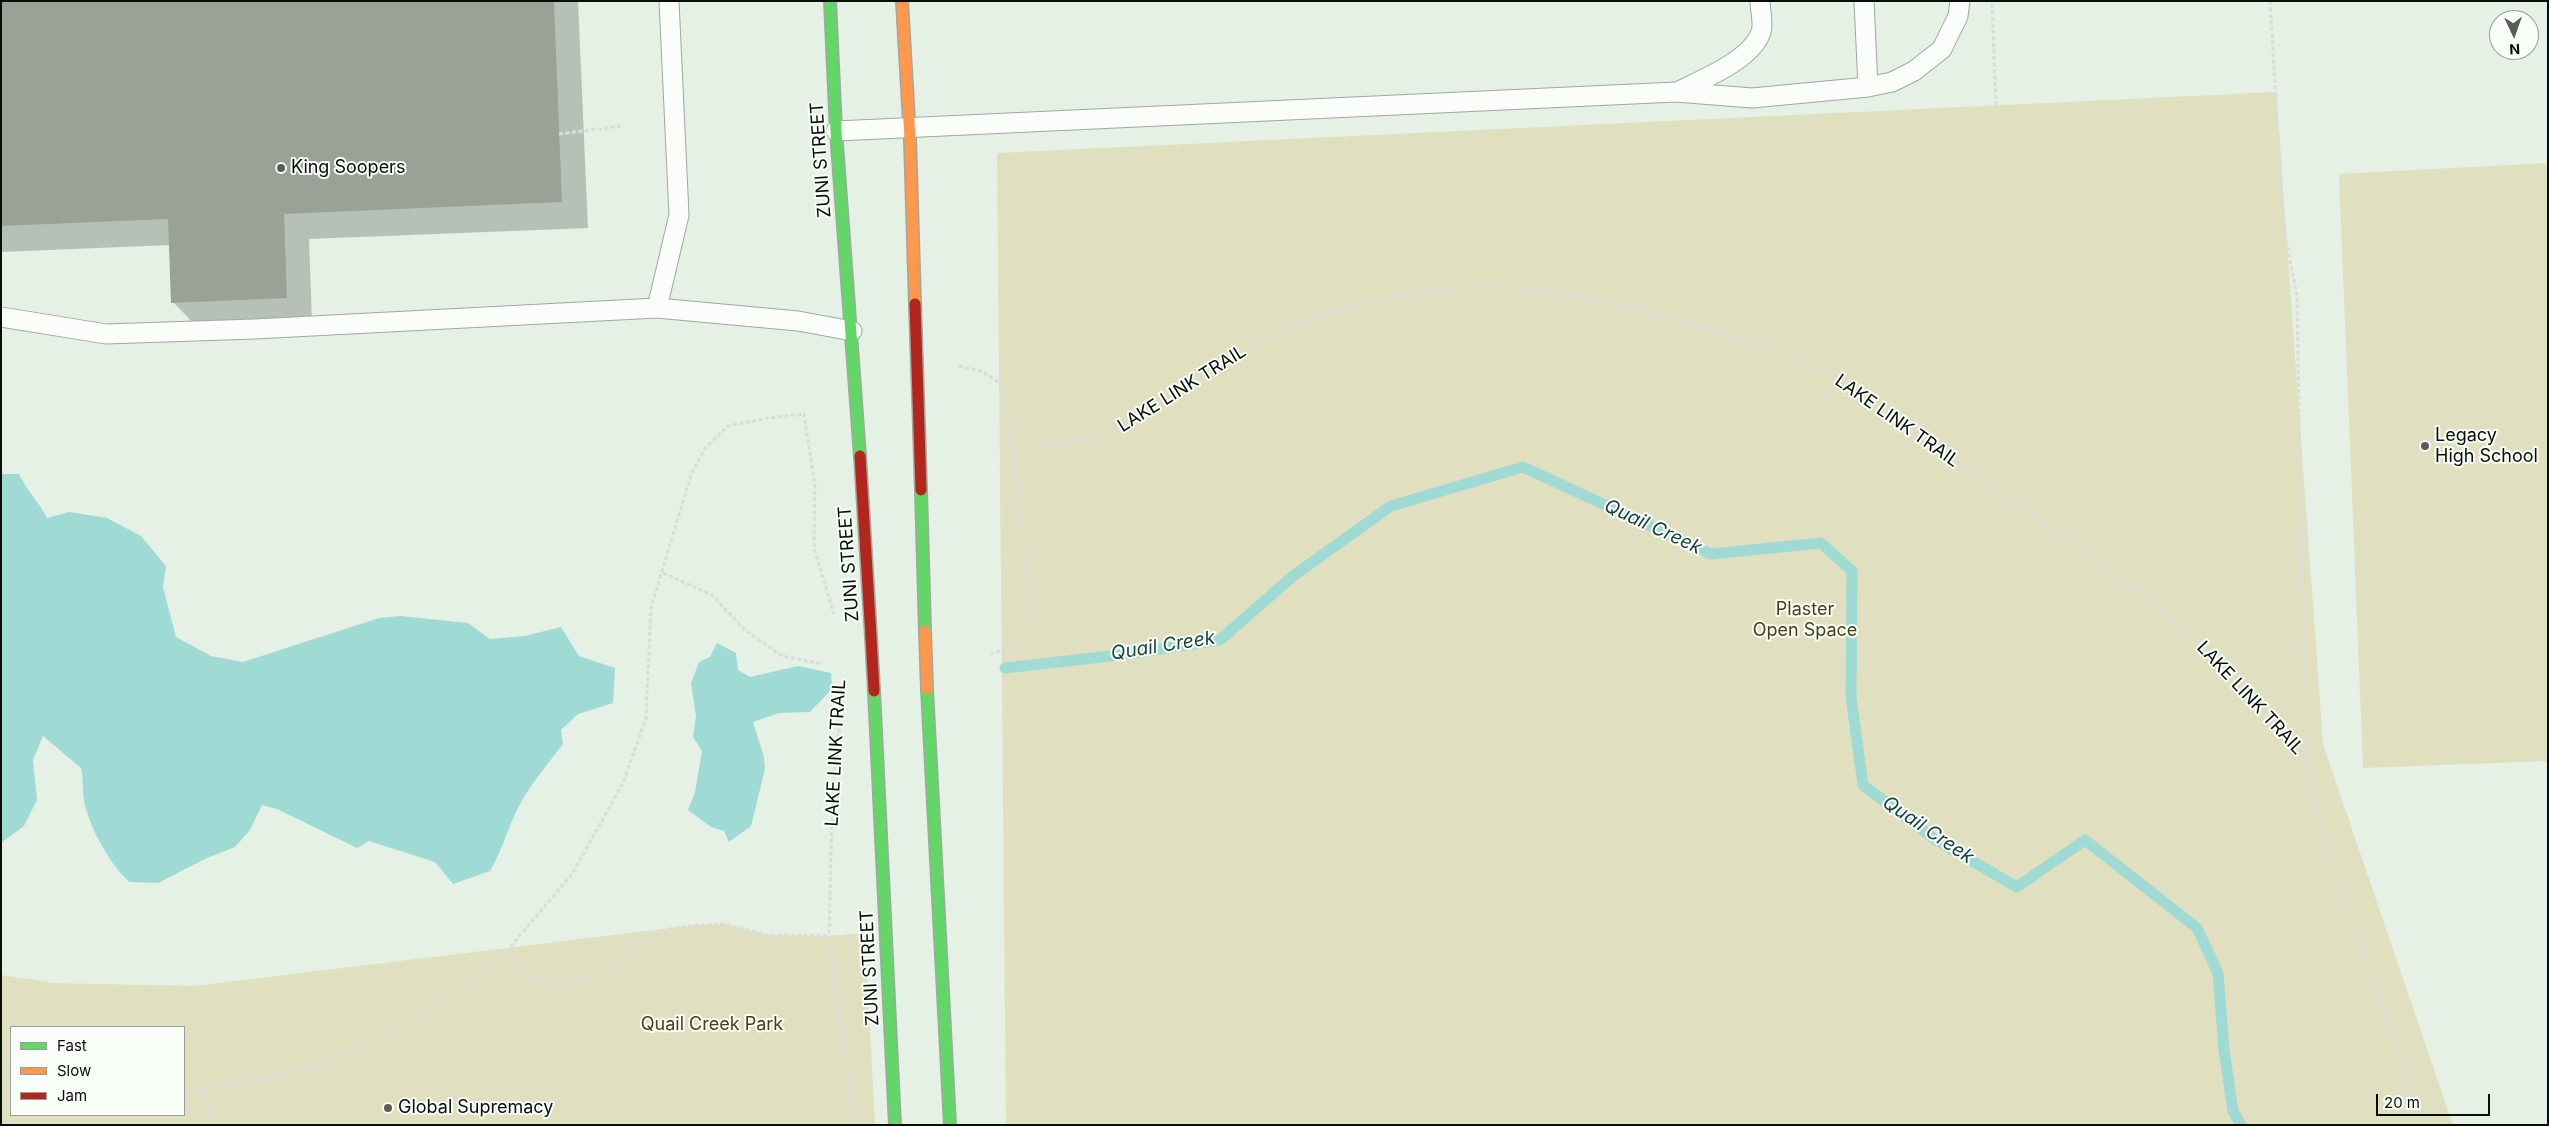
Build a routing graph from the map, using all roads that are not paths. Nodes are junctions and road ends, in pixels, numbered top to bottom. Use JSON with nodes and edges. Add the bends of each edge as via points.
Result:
{"nodes":[{"id":1,"x":668,"y":1,"type":"edge"},
{"id":2,"x":830,"y":1,"type":"edge"},
{"id":3,"x":902,"y":1,"type":"edge"},
{"id":4,"x":1760,"y":1,"type":"edge"},
{"id":5,"x":1864,"y":1,"type":"edge"},
{"id":6,"x":1960,"y":1,"type":"edge"},
{"id":7,"x":1868,"y":87,"type":"junction"},
{"id":8,"x":1676,"y":92,"type":"junction"},
{"id":9,"x":910,"y":127,"type":"junction"},
{"id":10,"x":836,"y":131,"type":"junction"},
{"id":11,"x":657,"y":308,"type":"junction"},
{"id":12,"x":1,"y":317,"type":"edge"},
{"id":13,"x":852,"y":332,"type":"junction"},
{"id":14,"x":895,"y":1125,"type":"edge"},
{"id":15,"x":950,"y":1125,"type":"edge"}],
"edges":[{"from":1,"to":11,"type":"lane","via":[[679,215]]},
{"from":2,"to":10,"type":"main road","name":"ZUNI STREET"},
{"from":3,"to":9,"type":"main road"},
{"from":4,"to":8,"type":"lane","via":[[1761,32],[1752,46],[1722,70]]},
{"from":5,"to":7,"type":"lane"},
{"from":6,"to":7,"type":"lane","via":[[1958,16],[1942,49],[1907,75]]},
{"from":7,"to":8,"type":"lane","via":[[1752,98]]},
{"from":8,"to":9,"type":"lane"},
{"from":9,"to":10,"type":"lane"},
{"from":9,"to":15,"type":"main road","bridge":true,"via":[[925,630]]},
{"from":10,"to":13,"type":"main road","name":"ZUNI STREET"},
{"from":11,"to":12,"type":"lane","via":[[106,334]]},
{"from":11,"to":13,"type":"lane","via":[[798,321]]},
{"from":13,"to":14,"type":"main road","name":"ZUNI STREET","bridge":true,"via":[[874,691]]}]}
